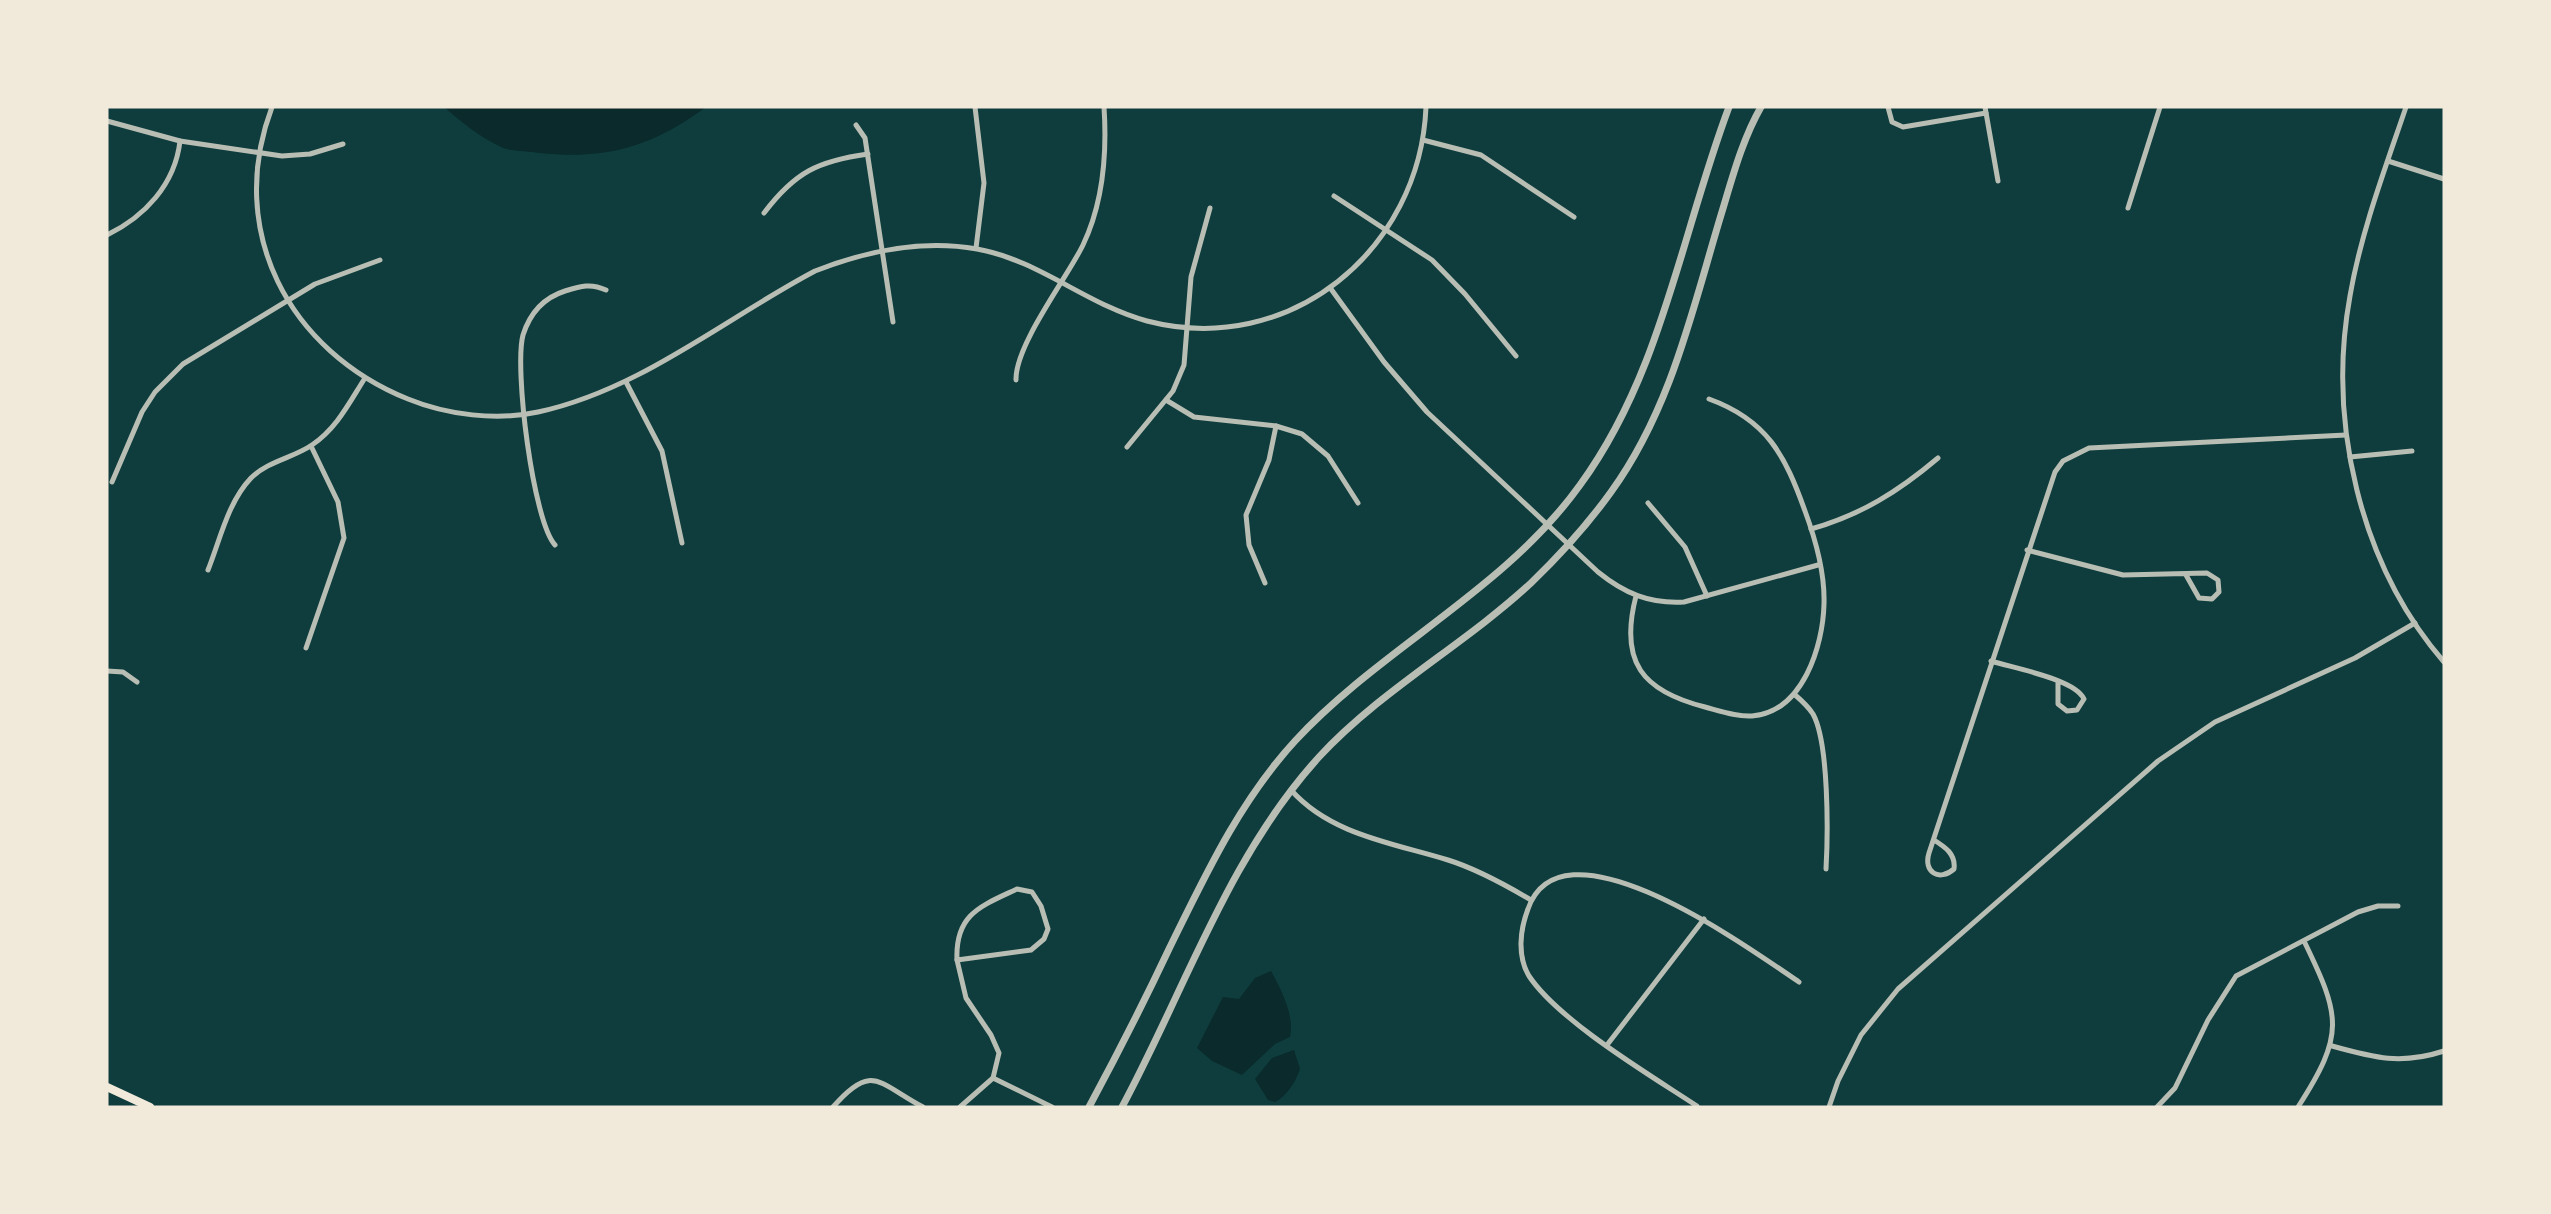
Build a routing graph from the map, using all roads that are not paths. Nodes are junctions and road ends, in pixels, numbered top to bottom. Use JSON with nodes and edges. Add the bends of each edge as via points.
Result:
{"nodes":[{"id":1,"x":272,"y":107,"type":"edge"},
{"id":2,"x":975,"y":107,"type":"edge"},
{"id":3,"x":1104,"y":107,"type":"edge"},
{"id":4,"x":1426,"y":107,"type":"edge"},
{"id":5,"x":1729,"y":107,"type":"edge"},
{"id":6,"x":1761,"y":107,"type":"edge"},
{"id":7,"x":1888,"y":107,"type":"edge"},
{"id":8,"x":2161,"y":107,"type":"edge"},
{"id":9,"x":2406,"y":107,"type":"edge"},
{"id":10,"x":1986,"y":110,"type":"edge"},
{"id":11,"x":107,"y":121,"type":"edge"},
{"id":12,"x":856,"y":125,"type":"dead end"},
{"id":13,"x":1423,"y":140,"type":"junction"},
{"id":14,"x":180,"y":141,"type":"junction"},
{"id":15,"x":343,"y":144,"type":"dead end"},
{"id":16,"x":259,"y":152,"type":"junction"},
{"id":17,"x":868,"y":154,"type":"junction"},
{"id":18,"x":2388,"y":161,"type":"junction"},
{"id":19,"x":2444,"y":179,"type":"edge"},
{"id":20,"x":1998,"y":181,"type":"dead end"},
{"id":21,"x":1334,"y":196,"type":"dead end"},
{"id":22,"x":1210,"y":208,"type":"dead end"},
{"id":23,"x":2128,"y":208,"type":"dead end"},
{"id":24,"x":764,"y":213,"type":"dead end"},
{"id":25,"x":1574,"y":217,"type":"dead end"},
{"id":26,"x":1388,"y":230,"type":"junction"},
{"id":27,"x":107,"y":235,"type":"edge"},
{"id":28,"x":976,"y":248,"type":"junction"},
{"id":29,"x":882,"y":250,"type":"junction"},
{"id":30,"x":380,"y":260,"type":"dead end"},
{"id":31,"x":1061,"y":282,"type":"junction"},
{"id":32,"x":1331,"y":289,"type":"junction"},
{"id":33,"x":606,"y":290,"type":"dead end"},
{"id":34,"x":286,"y":301,"type":"junction"},
{"id":35,"x":893,"y":322,"type":"dead end"},
{"id":36,"x":1189,"y":328,"type":"junction"},
{"id":37,"x":1516,"y":356,"type":"dead end"},
{"id":38,"x":365,"y":378,"type":"junction"},
{"id":39,"x":1016,"y":380,"type":"dead end"},
{"id":40,"x":626,"y":382,"type":"junction"},
{"id":41,"x":1709,"y":399,"type":"dead end"},
{"id":42,"x":1166,"y":400,"type":"junction"},
{"id":43,"x":525,"y":414,"type":"junction"},
{"id":44,"x":1276,"y":426,"type":"junction"},
{"id":45,"x":2346,"y":435,"type":"junction"},
{"id":46,"x":311,"y":446,"type":"junction"},
{"id":47,"x":1127,"y":447,"type":"dead end"},
{"id":48,"x":2412,"y":451,"type":"dead end"},
{"id":49,"x":2350,"y":457,"type":"junction"},
{"id":50,"x":1938,"y":458,"type":"dead end"},
{"id":51,"x":112,"y":482,"type":"dead end"},
{"id":52,"x":1358,"y":503,"type":"dead end"},
{"id":53,"x":1648,"y":503,"type":"dead end"},
{"id":54,"x":1547,"y":526,"type":"junction"},
{"id":55,"x":1811,"y":529,"type":"junction"},
{"id":56,"x":682,"y":543,"type":"dead end"},
{"id":57,"x":555,"y":545,"type":"dead end"},
{"id":58,"x":1569,"y":545,"type":"junction"},
{"id":59,"x":2027,"y":550,"type":"junction"},
{"id":60,"x":1818,"y":565,"type":"junction"},
{"id":61,"x":208,"y":570,"type":"dead end"},
{"id":62,"x":2186,"y":575,"type":"junction"},
{"id":63,"x":1265,"y":583,"type":"dead end"},
{"id":64,"x":1636,"y":596,"type":"junction"},
{"id":65,"x":1707,"y":596,"type":"junction"},
{"id":66,"x":2415,"y":623,"type":"junction"},
{"id":67,"x":306,"y":648,"type":"dead end"},
{"id":68,"x":1991,"y":661,"type":"junction"},
{"id":69,"x":2444,"y":662,"type":"edge"},
{"id":70,"x":107,"y":671,"type":"edge"},
{"id":71,"x":2058,"y":681,"type":"junction"},
{"id":72,"x":137,"y":682,"type":"dead end"},
{"id":73,"x":1794,"y":694,"type":"junction"},
{"id":74,"x":1291,"y":790,"type":"junction"},
{"id":75,"x":1934,"y":840,"type":"junction"},
{"id":76,"x":1826,"y":869,"type":"dead end"},
{"id":77,"x":1531,"y":900,"type":"junction"},
{"id":78,"x":2398,"y":906,"type":"dead end"},
{"id":79,"x":1704,"y":919,"type":"junction"},
{"id":80,"x":2304,"y":941,"type":"junction"},
{"id":81,"x":957,"y":960,"type":"junction"},
{"id":82,"x":1800,"y":982,"type":"dead end"},
{"id":83,"x":1607,"y":1045,"type":"junction"},
{"id":84,"x":2332,"y":1046,"type":"junction"},
{"id":85,"x":2444,"y":1051,"type":"edge"},
{"id":86,"x":993,"y":1078,"type":"junction"},
{"id":87,"x":107,"y":1087,"type":"edge"},
{"id":88,"x":1697,"y":1106,"type":"edge"},
{"id":89,"x":150,"y":1107,"type":"edge"},
{"id":90,"x":833,"y":1107,"type":"edge"},
{"id":91,"x":923,"y":1107,"type":"edge"},
{"id":92,"x":960,"y":1107,"type":"edge"},
{"id":93,"x":1052,"y":1107,"type":"edge"},
{"id":94,"x":1089,"y":1107,"type":"edge"},
{"id":95,"x":1122,"y":1107,"type":"edge"},
{"id":96,"x":1829,"y":1107,"type":"edge"},
{"id":97,"x":2157,"y":1107,"type":"edge"},
{"id":98,"x":2298,"y":1107,"type":"edge"}],
"edges":[{"from":1,"to":16,"type":"street"},
{"from":2,"to":28,"type":"street","via":[[984,176]]},
{"from":3,"to":31,"type":"street","via":[[1105,152],[1097,200],[1083,244]]},
{"from":4,"to":13,"type":"street"},
{"from":5,"to":54,"type":"street","via":[[1634,393],[1580,485]]},
{"from":6,"to":58,"type":"street","via":[[1737,164],[1668,389],[1626,469]]},
{"from":7,"to":10,"type":"street","via":[[1892,122],[1903,127]]},
{"from":8,"to":23,"type":"street"},
{"from":9,"to":18,"type":"street"},
{"from":10,"to":20,"type":"street"},
{"from":11,"to":14,"type":"street"},
{"from":12,"to":17,"type":"street"},
{"from":13,"to":25,"type":"street","via":[[1480,155]]},
{"from":13,"to":26,"type":"street","via":[[1408,193]]},
{"from":14,"to":16,"type":"street"},
{"from":14,"to":27,"type":"street","via":[[170,173],[150,206]]},
{"from":15,"to":16,"type":"street","via":[[296,157]]},
{"from":16,"to":34,"type":"street","via":[[258,216],[268,259]]},
{"from":17,"to":24,"type":"street","via":[[811,168],[786,187]]},
{"from":17,"to":29,"type":"street"},
{"from":18,"to":19,"type":"street"},
{"from":18,"to":45,"type":"street","via":[[2350,297],[2343,377]]},
{"from":21,"to":26,"type":"street"},
{"from":22,"to":36,"type":"street","via":[[1191,277]]},
{"from":26,"to":32,"type":"street"},
{"from":26,"to":37,"type":"street","via":[[1445,273]]},
{"from":28,"to":29,"type":"street"},
{"from":28,"to":31,"type":"street"},
{"from":29,"to":35,"type":"street"},
{"from":29,"to":40,"type":"street","via":[[815,271]]},
{"from":30,"to":34,"type":"street","via":[[324,280]]},
{"from":31,"to":36,"type":"street","via":[[1132,316]]},
{"from":31,"to":39,"type":"street","via":[[1031,338]]},
{"from":32,"to":36,"type":"street","via":[[1263,319]]},
{"from":32,"to":54,"type":"street","via":[[1427,412]]},
{"from":33,"to":43,"type":"street","via":[[590,284],[560,292],[533,313],[521,351]]},
{"from":34,"to":38,"type":"street","via":[[318,340]]},
{"from":34,"to":51,"type":"street","via":[[175,371],[142,412]]},
{"from":36,"to":42,"type":"street","via":[[1184,365]]},
{"from":38,"to":43,"type":"street","via":[[424,405],[454,412]]},
{"from":38,"to":46,"type":"street","via":[[340,419]]},
{"from":40,"to":43,"type":"street","via":[[587,400]]},
{"from":40,"to":56,"type":"street","via":[[662,452]]},
{"from":41,"to":55,"type":"street","via":[[1745,416],[1771,439],[1787,464]]},
{"from":42,"to":44,"type":"street","via":[[1194,417]]},
{"from":42,"to":47,"type":"street"},
{"from":43,"to":57,"type":"street","via":[[539,512]]},
{"from":44,"to":52,"type":"street","via":[[1296,431],[1320,447]]},
{"from":44,"to":63,"type":"street","via":[[1269,460],[1246,515],[1249,545]]},
{"from":45,"to":49,"type":"street"},
{"from":45,"to":59,"type":"street","via":[[2089,448],[2063,461],[2055,472]]},
{"from":46,"to":61,"type":"street","via":[[272,463],[244,487]]},
{"from":46,"to":67,"type":"street","via":[[338,502],[344,538]]},
{"from":48,"to":49,"type":"street"},
{"from":49,"to":66,"type":"street","via":[[2370,531]]},
{"from":50,"to":55,"type":"street","via":[[1881,502]]},
{"from":53,"to":65,"type":"street","via":[[1685,547]]},
{"from":54,"to":58,"type":"street"},
{"from":54,"to":94,"type":"street","via":[[1521,554],[1343,695],[1269,773],[1225,838]]},
{"from":55,"to":60,"type":"street"},
{"from":58,"to":64,"type":"street","via":[[1607,579]]},
{"from":58,"to":74,"type":"street","via":[[1513,597],[1366,713]]},
{"from":59,"to":62,"type":"street","via":[[2123,575]]},
{"from":59,"to":68,"type":"street"},
{"from":60,"to":65,"type":"street"},
{"from":60,"to":73,"type":"street","via":[[1824,590],[1823,617],[1810,665]]},
{"from":62,"to":62,"type":"street","via":[[2216,576],[2219,592],[2212,600],[2199,598]]},
{"from":64,"to":65,"type":"street","via":[[1671,603]]},
{"from":64,"to":73,"type":"street","via":[[1628,632],[1631,649],[1643,676],[1660,691],[1701,706],[1753,716],[1770,711]]},
{"from":66,"to":69,"type":"street"},
{"from":66,"to":96,"type":"street","via":[[2355,658],[2215,722],[2158,761],[1898,989],[1861,1035]]},
{"from":68,"to":71,"type":"street"},
{"from":68,"to":75,"type":"street"},
{"from":70,"to":72,"type":"street","via":[[123,672]]},
{"from":71,"to":71,"type":"street","via":[[2080,691],[2084,699],[2077,710],[2067,711],[2058,704]]},
{"from":73,"to":76,"type":"street","via":[[1812,713],[1819,729],[1828,814]]},
{"from":74,"to":77,"type":"street","via":[[1310,808],[1362,836],[1462,865]]},
{"from":74,"to":95,"type":"street","via":[[1242,863]]},
{"from":75,"to":75,"type":"street","via":[[1926,862],[1929,869],[1938,876],[1950,873],[1955,865],[1953,855]]},
{"from":77,"to":79,"type":"street","via":[[1563,877],[1590,874],[1649,893]]},
{"from":77,"to":83,"type":"street","via":[[1521,931],[1525,967],[1543,991]]},
{"from":78,"to":80,"type":"street","via":[[2358,912]]},
{"from":79,"to":82,"type":"street"},
{"from":79,"to":83,"type":"street"},
{"from":80,"to":84,"type":"street","via":[[2331,998]]},
{"from":80,"to":97,"type":"street","via":[[2236,976],[2208,1020],[2175,1088]]},
{"from":81,"to":81,"type":"street","via":[[1036,947],[1048,929],[1035,895],[1017,889],[972,912],[960,932]]},
{"from":81,"to":86,"type":"street","via":[[966,998],[997,1048],[999,1060]]},
{"from":83,"to":88,"type":"street"},
{"from":84,"to":85,"type":"street","via":[[2370,1057],[2416,1060]]},
{"from":84,"to":98,"type":"street"},
{"from":86,"to":92,"type":"street"},
{"from":86,"to":93,"type":"street"},
{"from":87,"to":89,"type":"main road"},
{"from":90,"to":91,"type":"street","via":[[855,1083],[866,1080],[880,1082]]}]}
